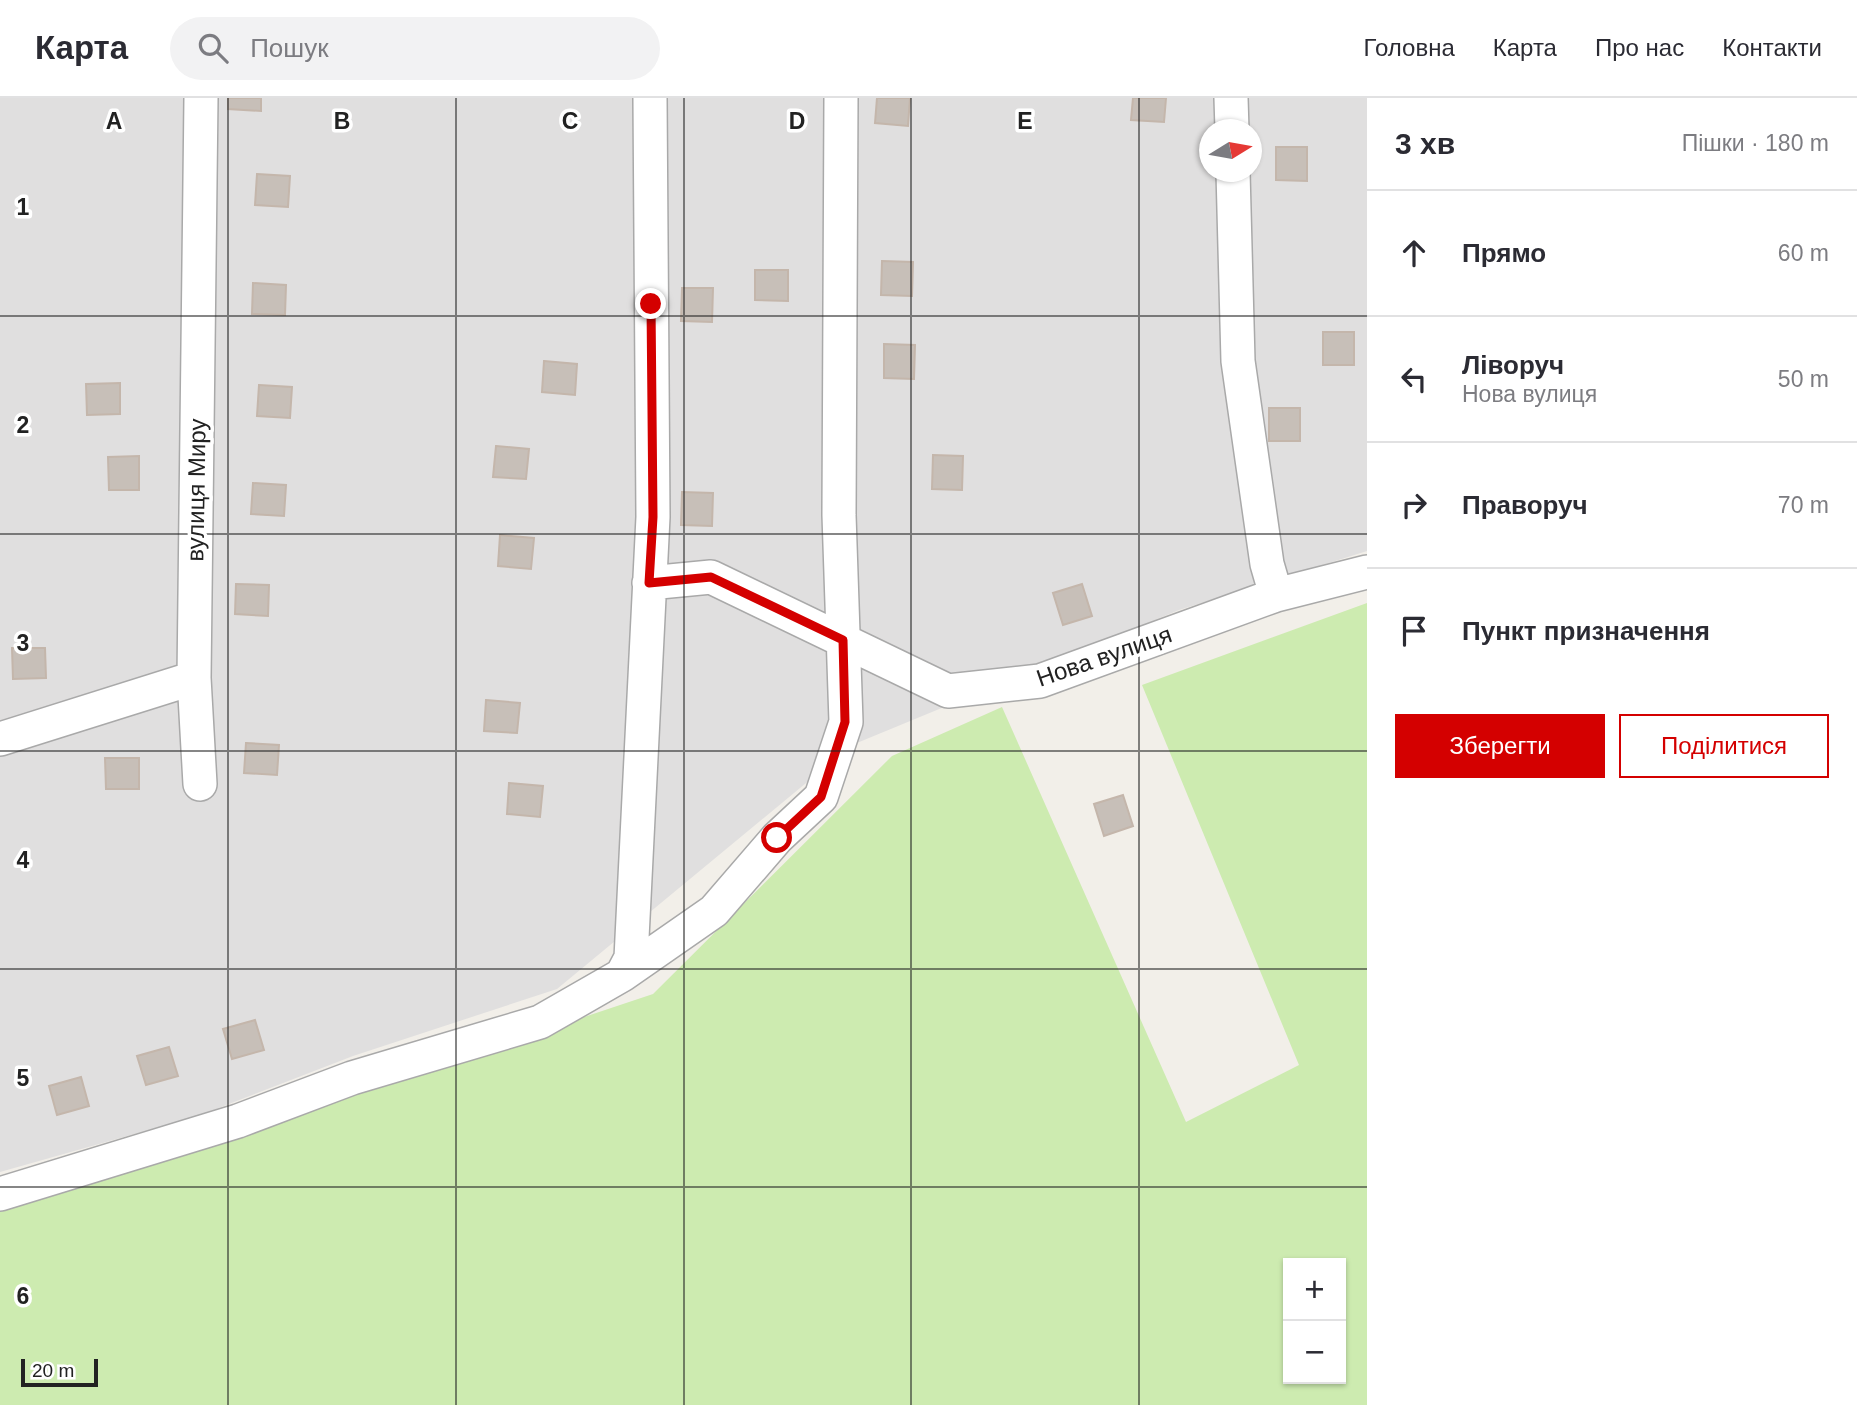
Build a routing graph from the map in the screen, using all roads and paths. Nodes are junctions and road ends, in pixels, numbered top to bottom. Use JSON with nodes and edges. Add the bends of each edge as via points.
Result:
{"nodes":[{"id":1,"x":201,"y":98,"type":"edge"},
{"id":2,"x":650,"y":98,"type":"edge"},
{"id":3,"x":841,"y":98,"type":"edge"},
{"id":4,"x":1231,"y":98,"type":"edge"},
{"id":5,"x":1232,"y":119,"type":"edge"},
{"id":6,"x":1233,"y":182,"type":"edge"},
{"id":7,"x":1367,"y":572,"type":"edge"},
{"id":8,"x":649,"y":583,"type":"junction"},
{"id":9,"x":1276,"y":595,"type":"junction"},
{"id":10,"x":843,"y":640,"type":"junction"},
{"id":11,"x":194,"y":678,"type":"junction"},
{"id":12,"x":0,"y":739,"type":"edge"},
{"id":13,"x":200,"y":784,"type":"dead end"},
{"id":14,"x":622,"y":975,"type":"junction"},
{"id":15,"x":0,"y":1194,"type":"edge"}],
"edges":[{"from":1,"to":11,"type":"street","name":"вулиця Миру"},
{"from":2,"to":8,"type":"street","via":[[653,517]]},
{"from":3,"to":10,"type":"street","via":[[839,515]]},
{"from":4,"to":5,"type":"street"},
{"from":6,"to":9,"type":"street","via":[[1238,361],[1267,564]]},
{"from":7,"to":9,"type":"street","name":"Нова вулиця"},
{"from":8,"to":10,"type":"street","name":"Нова вулиця","via":[[711,577]]},
{"from":8,"to":14,"type":"street","via":[[631,958]]},
{"from":9,"to":10,"type":"street","name":"Нова вулиця","via":[[1040,681],[948,691]]},
{"from":10,"to":14,"type":"street","via":[[845,722],[821,797],[777,838],[714,911]]},
{"from":11,"to":12,"type":"street"},
{"from":11,"to":13,"type":"street","name":"вулиця Миру"},
{"from":14,"to":15,"type":"street","via":[[540,1022],[352,1078],[238,1121]]}]}
